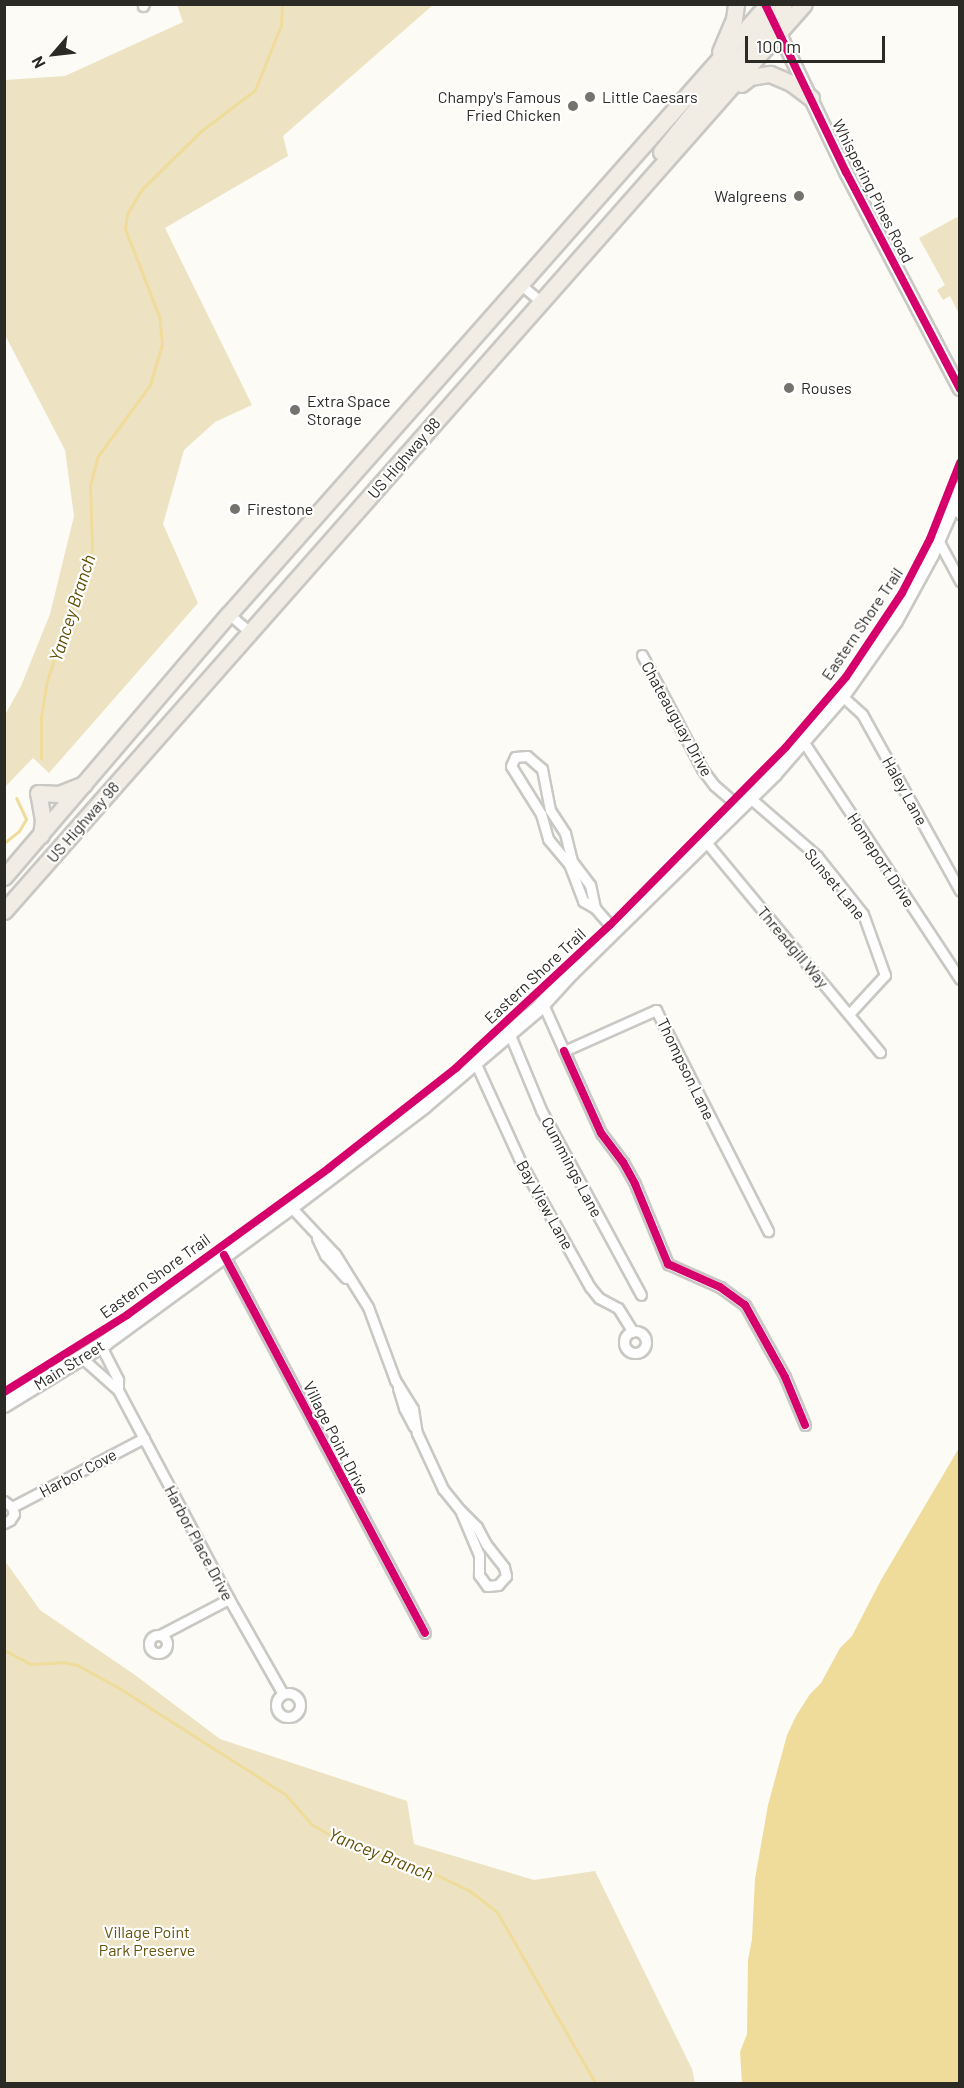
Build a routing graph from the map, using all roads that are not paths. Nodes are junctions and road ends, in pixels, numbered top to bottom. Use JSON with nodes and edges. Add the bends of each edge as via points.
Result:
{"nodes":[{"id":1,"x":736,"y":4,"type":"edge"},
{"id":2,"x":784,"y":4,"type":"edge"},
{"id":3,"x":804,"y":4,"type":"edge"},
{"id":4,"x":766,"y":5,"type":"edge"},
{"id":5,"x":780,"y":33,"type":"junction"},
{"id":6,"x":714,"y":66,"type":"junction"},
{"id":7,"x":724,"y":96,"type":"junction"},
{"id":8,"x":811,"y":98,"type":"junction"},
{"id":9,"x":631,"y":200,"type":"junction"},
{"id":10,"x":520,"y":284,"type":"junction"},
{"id":11,"x":540,"y":301,"type":"junction"},
{"id":12,"x":960,"y":389,"type":"edge"},
{"id":13,"x":960,"y":489,"type":"edge"},
{"id":14,"x":956,"y":509,"type":"edge"},
{"id":15,"x":938,"y":540,"type":"junction"},
{"id":16,"x":960,"y":581,"type":"edge"},
{"id":17,"x":230,"y":614,"type":"junction"},
{"id":18,"x":250,"y":633,"type":"junction"},
{"id":19,"x":642,"y":655,"type":"dead end"},
{"id":20,"x":843,"y":696,"type":"junction"},
{"id":21,"x":803,"y":741,"type":"junction"},
{"id":22,"x":84,"y":784,"type":"junction"},
{"id":23,"x":744,"y":802,"type":"junction"},
{"id":24,"x":546,"y":812,"type":"junction"},
{"id":25,"x":41,"y":835,"type":"junction"},
{"id":26,"x":706,"y":842,"type":"junction"},
{"id":27,"x":570,"y":863,"type":"junction"},
{"id":28,"x":4,"y":877,"type":"edge"},
{"id":29,"x":960,"y":891,"type":"edge"},
{"id":30,"x":4,"y":911,"type":"edge"},
{"id":31,"x":614,"y":930,"type":"junction"},
{"id":32,"x":960,"y":980,"type":"edge"},
{"id":33,"x":543,"y":1004,"type":"junction"},
{"id":34,"x":849,"y":1014,"type":"junction"},
{"id":35,"x":510,"y":1035,"type":"junction"},
{"id":36,"x":564,"y":1051,"type":"junction"},
{"id":37,"x":879,"y":1052,"type":"dead end"},
{"id":38,"x":476,"y":1064,"type":"junction"},
{"id":39,"x":291,"y":1207,"type":"junction"},
{"id":40,"x":768,"y":1232,"type":"dead end"},
{"id":41,"x":224,"y":1255,"type":"junction"},
{"id":42,"x":641,"y":1295,"type":"dead end"},
{"id":43,"x":633,"y":1332,"type":"dead end"},
{"id":44,"x":101,"y":1346,"type":"junction"},
{"id":45,"x":82,"y":1358,"type":"junction"},
{"id":46,"x":118,"y":1390,"type":"junction"},
{"id":47,"x":4,"y":1405,"type":"edge"},
{"id":48,"x":805,"y":1425,"type":"dead end"},
{"id":49,"x":144,"y":1438,"type":"junction"},
{"id":50,"x":8,"y":1504,"type":"edge"},
{"id":51,"x":460,"y":1510,"type":"junction"},
{"id":52,"x":4,"y":1523,"type":"edge"},
{"id":53,"x":229,"y":1599,"type":"junction"},
{"id":54,"x":425,"y":1633,"type":"dead end"},
{"id":55,"x":160,"y":1635,"type":"dead end"},
{"id":56,"x":283,"y":1694,"type":"dead end"}],
"edges":[{"from":1,"to":6,"type":"main road","via":[[734,19]]},
{"from":2,"to":5,"type":"main road","via":[[778,21]]},
{"from":3,"to":5,"type":"main road","name":"US Highway 98"},
{"from":4,"to":5,"type":"street","name":"Whispering Pines Road"},
{"from":4,"to":6,"type":"main road","name":"US Highway 98"},
{"from":4,"to":9,"type":"main road","via":[[766,22],[758,38],[654,162]]},
{"from":5,"to":7,"type":"main road","name":"US Highway 98"},
{"from":5,"to":8,"type":"street","name":"Whispering Pines Road"},
{"from":6,"to":10,"type":"main road","name":"US Highway 98"},
{"from":7,"to":8,"type":"main road","via":[[750,77],[761,74],[780,76]]},
{"from":7,"to":9,"type":"main road","name":"US Highway 98"},
{"from":8,"to":12,"type":"street","name":"Whispering Pines Road"},
{"from":9,"to":11,"type":"main road","name":"US Highway 98"},
{"from":10,"to":11,"type":"street"},
{"from":10,"to":17,"type":"main road","name":"US Highway 98"},
{"from":11,"to":18,"type":"main road","name":"US Highway 98"},
{"from":13,"to":14,"type":"main road","name":"Main Street"},
{"from":14,"to":15,"type":"main road","name":"Main Street"},
{"from":15,"to":16,"type":"street"},
{"from":15,"to":20,"type":"main road","name":"Main Street","via":[[895,621]]},
{"from":17,"to":18,"type":"street"},
{"from":17,"to":22,"type":"main road","name":"US Highway 98"},
{"from":18,"to":30,"type":"main road","name":"US Highway 98"},
{"from":19,"to":23,"type":"street","name":"Chateauguay Drive","via":[[702,770],[714,785]]},
{"from":20,"to":21,"type":"main road","name":"Main Street"},
{"from":20,"to":29,"type":"street","name":"Haley Lane","via":[[862,714]]},
{"from":21,"to":23,"type":"main road","name":"Main Street"},
{"from":21,"to":32,"type":"street","name":"Homeport Drive"},
{"from":22,"to":25,"type":"main road","name":"US Highway 98"},
{"from":22,"to":25,"type":"main road","via":[[59,794],[38,793],[43,820]]},
{"from":23,"to":26,"type":"main road","name":"Main Street"},
{"from":23,"to":34,"type":"street","name":"Sunset Lane","via":[[817,856],[864,914],[885,975]]},
{"from":24,"to":24,"type":"street","via":[[542,769],[527,756],[516,757],[512,766]]},
{"from":24,"to":27,"type":"street","via":[[565,833]]},
{"from":24,"to":27,"type":"street","via":[[548,839]]},
{"from":25,"to":28,"type":"main road","name":"US Highway 98"},
{"from":26,"to":31,"type":"main road","name":"Main Street"},
{"from":26,"to":34,"type":"street","name":"Threadgill Way"},
{"from":27,"to":31,"type":"street","via":[[583,901],[596,908]]},
{"from":31,"to":33,"type":"main road","name":"Main Street"},
{"from":33,"to":35,"type":"main road","name":"Main Street"},
{"from":33,"to":36,"type":"street"},
{"from":34,"to":37,"type":"street","name":"Threadgill Way"},
{"from":35,"to":38,"type":"main road","name":"Main Street"},
{"from":35,"to":42,"type":"street","name":"Cummings Lane","via":[[542,1110]]},
{"from":36,"to":40,"type":"street","name":"Thompson Lane","via":[[656,1010]]},
{"from":36,"to":48,"type":"street","via":[[601,1133],[635,1184],[669,1264],[720,1287],[745,1305],[785,1377]]},
{"from":38,"to":39,"type":"main road","name":"Main Street"},
{"from":38,"to":43,"type":"street","name":"Bay View Lane","via":[[522,1165],[590,1287],[599,1298],[618,1308]]},
{"from":39,"to":41,"type":"main road","name":"Main Street"},
{"from":39,"to":51,"type":"street","via":[[313,1229],[325,1255],[368,1307],[395,1380],[413,1409],[417,1433],[444,1489]]},
{"from":41,"to":44,"type":"main road","name":"Main Street"},
{"from":41,"to":54,"type":"street","name":"Village Point Drive"},
{"from":44,"to":45,"type":"main road","name":"Main Street"},
{"from":44,"to":46,"type":"street","name":"Harbor Place Drive","via":[[118,1380]]},
{"from":45,"to":46,"type":"street","name":"Harbor Place Drive"},
{"from":45,"to":47,"type":"main road","name":"Main Street"},
{"from":46,"to":49,"type":"street","name":"Harbor Place Drive"},
{"from":49,"to":50,"type":"street","name":"Harbor Cove"},
{"from":49,"to":53,"type":"street","name":"Harbor Place Drive"},
{"from":50,"to":52,"type":"street","name":"Harbor Cove","via":[[12,1517]]},
{"from":51,"to":51,"type":"street","via":[[479,1555],[479,1575],[487,1586],[498,1585],[506,1576],[504,1566]]},
{"from":53,"to":55,"type":"street"},
{"from":53,"to":56,"type":"street","name":"Harbor Place Drive"}]}
